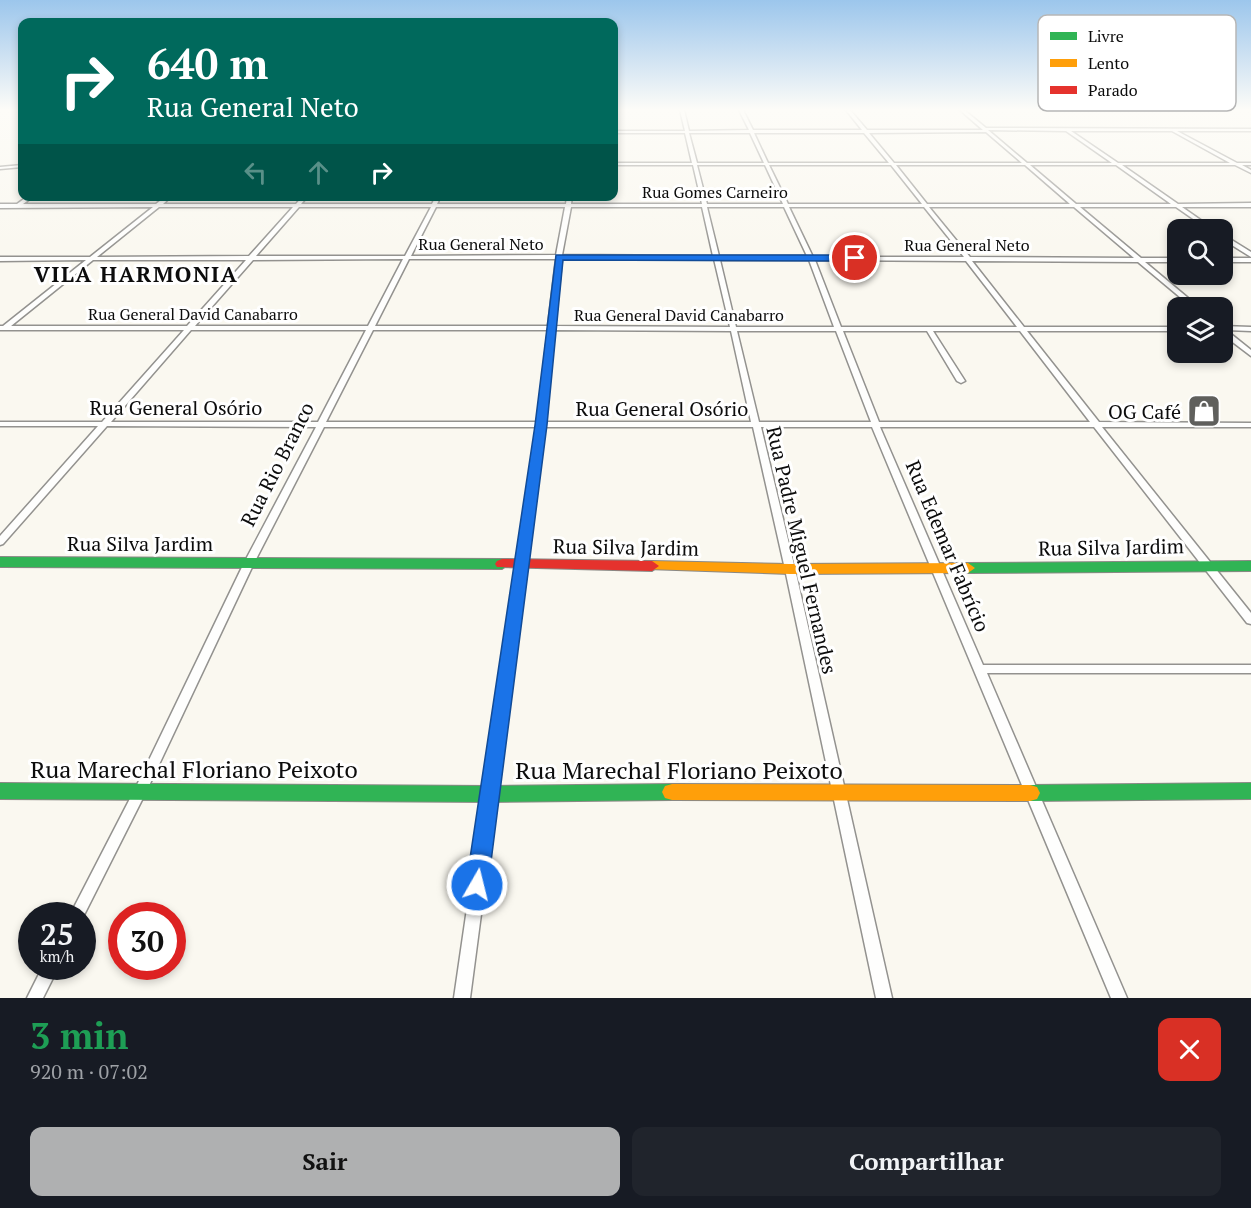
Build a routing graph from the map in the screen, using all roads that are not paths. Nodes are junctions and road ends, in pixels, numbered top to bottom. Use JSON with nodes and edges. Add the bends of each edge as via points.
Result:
{"nodes":[{"id":1,"x":694,"y":157,"type":"edge"},
{"id":2,"x":764,"y":157,"type":"edge"},
{"id":3,"x":887,"y":157,"type":"edge"},
{"id":4,"x":1016,"y":157,"type":"edge"},
{"id":5,"x":1104,"y":157,"type":"edge"},
{"id":6,"x":1221,"y":157,"type":"edge"},
{"id":7,"x":618,"y":164,"type":"edge"},
{"id":8,"x":696,"y":164,"type":"junction"},
{"id":9,"x":767,"y":164,"type":"junction"},
{"id":10,"x":893,"y":164,"type":"junction"},
{"id":11,"x":1235,"y":164,"type":"junction"},
{"id":12,"x":1251,"y":164,"type":"edge"},
{"id":13,"x":1026,"y":165,"type":"junction"},
{"id":14,"x":1116,"y":165,"type":"junction"},
{"id":15,"x":18,"y":166,"type":"edge"},
{"id":16,"x":0,"y":168,"type":"edge"},
{"id":17,"x":1251,"y":172,"type":"edge"},
{"id":18,"x":24,"y":201,"type":"edge"},
{"id":19,"x":164,"y":201,"type":"edge"},
{"id":20,"x":302,"y":201,"type":"edge"},
{"id":21,"x":369,"y":201,"type":"edge"},
{"id":22,"x":436,"y":201,"type":"edge"},
{"id":23,"x":569,"y":201,"type":"edge"},
{"id":24,"x":1074,"y":205,"type":"junction"},
{"id":25,"x":1177,"y":205,"type":"junction"},
{"id":26,"x":1251,"y":205,"type":"edge"},
{"id":27,"x":0,"y":206,"type":"edge"},
{"id":28,"x":17,"y":206,"type":"junction"},
{"id":29,"x":158,"y":206,"type":"junction"},
{"id":30,"x":297,"y":206,"type":"junction"},
{"id":31,"x":704,"y":206,"type":"junction"},
{"id":32,"x":788,"y":206,"type":"junction"},
{"id":33,"x":926,"y":206,"type":"junction"},
{"id":34,"x":365,"y":207,"type":"junction"},
{"id":35,"x":433,"y":207,"type":"junction"},
{"id":36,"x":1197,"y":219,"type":"edge"},
{"id":37,"x":1233,"y":243,"type":"edge"},
{"id":38,"x":1251,"y":255,"type":"edge"},
{"id":39,"x":559,"y":257,"type":"junction"},
{"id":40,"x":407,"y":258,"type":"junction"},
{"id":41,"x":716,"y":258,"type":"junction"},
{"id":42,"x":811,"y":258,"type":"junction"},
{"id":43,"x":968,"y":258,"type":"junction"},
{"id":44,"x":0,"y":259,"type":"edge"},
{"id":45,"x":93,"y":259,"type":"junction"},
{"id":46,"x":251,"y":259,"type":"junction"},
{"id":47,"x":1140,"y":260,"type":"junction"},
{"id":48,"x":1167,"y":260,"type":"edge"},
{"id":49,"x":1233,"y":260,"type":"edge"},
{"id":50,"x":1251,"y":260,"type":"edge"},
{"id":51,"x":1184,"y":297,"type":"edge"},
{"id":52,"x":189,"y":327,"type":"junction"},
{"id":53,"x":369,"y":328,"type":"junction"},
{"id":54,"x":733,"y":328,"type":"junction"},
{"id":55,"x":1167,"y":328,"type":"edge"},
{"id":56,"x":1,"y":329,"type":"edge"},
{"id":57,"x":552,"y":329,"type":"junction"},
{"id":58,"x":837,"y":329,"type":"junction"},
{"id":59,"x":929,"y":329,"type":"junction"},
{"id":60,"x":1024,"y":329,"type":"junction"},
{"id":61,"x":1233,"y":329,"type":"edge"},
{"id":62,"x":1251,"y":329,"type":"edge"},
{"id":63,"x":1233,"y":338,"type":"edge"},
{"id":64,"x":1251,"y":354,"type":"edge"},
{"id":65,"x":961,"y":381,"type":"dead end"},
{"id":66,"x":0,"y":423,"type":"edge"},
{"id":67,"x":102,"y":424,"type":"junction"},
{"id":68,"x":321,"y":424,"type":"junction"},
{"id":69,"x":541,"y":425,"type":"junction"},
{"id":70,"x":754,"y":425,"type":"junction"},
{"id":71,"x":1251,"y":425,"type":"edge"},
{"id":72,"x":876,"y":426,"type":"junction"},
{"id":73,"x":1097,"y":426,"type":"junction"},
{"id":74,"x":0,"y":542,"type":"edge"},
{"id":75,"x":0,"y":562,"type":"edge"},
{"id":76,"x":249,"y":563,"type":"junction"},
{"id":77,"x":520,"y":564,"type":"junction"},
{"id":78,"x":1206,"y":566,"type":"junction"},
{"id":79,"x":1251,"y":566,"type":"edge"},
{"id":80,"x":789,"y":569,"type":"junction"},
{"id":81,"x":939,"y":569,"type":"junction"},
{"id":82,"x":1251,"y":620,"type":"edge"},
{"id":83,"x":981,"y":669,"type":"junction"},
{"id":84,"x":1251,"y":669,"type":"edge"},
{"id":85,"x":141,"y":790,"type":"junction"},
{"id":86,"x":0,"y":791,"type":"edge"},
{"id":87,"x":837,"y":791,"type":"junction"},
{"id":88,"x":1251,"y":791,"type":"edge"},
{"id":89,"x":1033,"y":793,"type":"junction"},
{"id":90,"x":489,"y":794,"type":"junction"},
{"id":91,"x":84,"y":902,"type":"edge"},
{"id":92,"x":44,"y":980,"type":"edge"},
{"id":93,"x":35,"y":998,"type":"edge"},
{"id":94,"x":462,"y":998,"type":"edge"},
{"id":95,"x":884,"y":998,"type":"edge"},
{"id":96,"x":1119,"y":998,"type":"edge"}],
"edges":[{"from":1,"to":8,"type":"street","name":"Rua Padre Miguel Fernandes"},
{"from":2,"to":9,"type":"street","name":"Rua Edemar Fabrício"},
{"from":3,"to":10,"type":"street"},
{"from":4,"to":13,"type":"street"},
{"from":5,"to":14,"type":"street"},
{"from":6,"to":11,"type":"street"},
{"from":7,"to":8,"type":"street"},
{"from":8,"to":9,"type":"street"},
{"from":8,"to":31,"type":"street","name":"Rua Padre Miguel Fernandes"},
{"from":9,"to":10,"type":"street"},
{"from":9,"to":32,"type":"street","name":"Rua Edemar Fabrício"},
{"from":10,"to":13,"type":"street"},
{"from":10,"to":33,"type":"street"},
{"from":11,"to":12,"type":"street"},
{"from":11,"to":14,"type":"street"},
{"from":11,"to":17,"type":"street"},
{"from":13,"to":14,"type":"street"},
{"from":13,"to":24,"type":"street"},
{"from":14,"to":25,"type":"street"},
{"from":15,"to":16,"type":"street"},
{"from":18,"to":28,"type":"street"},
{"from":19,"to":29,"type":"street"},
{"from":20,"to":30,"type":"street"},
{"from":21,"to":34,"type":"street"},
{"from":22,"to":35,"type":"street","name":"Rua Rio Branco"},
{"from":23,"to":31,"type":"street","name":"Rua Gomes Carneiro"},
{"from":23,"to":35,"type":"street","name":"Rua Gomes Carneiro"},
{"from":23,"to":39,"type":"street"},
{"from":24,"to":25,"type":"street","name":"Rua Gomes Carneiro"},
{"from":24,"to":33,"type":"street","name":"Rua Gomes Carneiro"},
{"from":24,"to":47,"type":"street"},
{"from":25,"to":26,"type":"street","name":"Rua Gomes Carneiro"},
{"from":25,"to":36,"type":"street"},
{"from":27,"to":28,"type":"street","name":"Rua Gomes Carneiro"},
{"from":28,"to":29,"type":"street","name":"Rua Gomes Carneiro"},
{"from":29,"to":30,"type":"street","name":"Rua Gomes Carneiro"},
{"from":29,"to":45,"type":"street"},
{"from":30,"to":34,"type":"street","name":"Rua Gomes Carneiro"},
{"from":30,"to":46,"type":"street"},
{"from":31,"to":32,"type":"street","name":"Rua Gomes Carneiro"},
{"from":31,"to":41,"type":"street","name":"Rua Padre Miguel Fernandes"},
{"from":32,"to":33,"type":"street","name":"Rua Gomes Carneiro"},
{"from":32,"to":42,"type":"street","name":"Rua Edemar Fabrício"},
{"from":33,"to":43,"type":"street"},
{"from":34,"to":35,"type":"street","name":"Rua Gomes Carneiro"},
{"from":35,"to":40,"type":"street","name":"Rua Rio Branco"},
{"from":37,"to":38,"type":"street"},
{"from":39,"to":40,"type":"street","name":"Rua General Neto"},
{"from":39,"to":41,"type":"street","name":"Rua General Neto"},
{"from":39,"to":57,"type":"street"},
{"from":40,"to":46,"type":"street","name":"Rua General Neto"},
{"from":40,"to":53,"type":"street","name":"Rua Rio Branco"},
{"from":41,"to":42,"type":"street","name":"Rua General Neto"},
{"from":41,"to":54,"type":"street","name":"Rua Padre Miguel Fernandes"},
{"from":42,"to":43,"type":"street","name":"Rua General Neto"},
{"from":42,"to":58,"type":"street","name":"Rua Edemar Fabrício"},
{"from":43,"to":47,"type":"street","name":"Rua General Neto"},
{"from":43,"to":60,"type":"street"},
{"from":44,"to":45,"type":"street","name":"Rua General Neto"},
{"from":45,"to":46,"type":"street","name":"Rua General Neto"},
{"from":45,"to":56,"type":"street"},
{"from":46,"to":52,"type":"street"},
{"from":47,"to":48,"type":"street","name":"Rua General Neto"},
{"from":47,"to":51,"type":"street"},
{"from":49,"to":50,"type":"street"},
{"from":52,"to":53,"type":"street","name":"Rua General David Canabarro"},
{"from":52,"to":56,"type":"street","name":"Rua General David Canabarro"},
{"from":52,"to":67,"type":"street"},
{"from":53,"to":57,"type":"street","name":"Rua General David Canabarro"},
{"from":53,"to":68,"type":"street","name":"Rua Rio Branco"},
{"from":54,"to":57,"type":"street","name":"Rua General David Canabarro"},
{"from":54,"to":58,"type":"street","name":"Rua General David Canabarro"},
{"from":54,"to":70,"type":"street","name":"Rua Padre Miguel Fernandes"},
{"from":55,"to":60,"type":"street","name":"Rua General David Canabarro"},
{"from":57,"to":69,"type":"street"},
{"from":58,"to":59,"type":"street","name":"Rua General David Canabarro"},
{"from":58,"to":72,"type":"street","name":"Rua Edemar Fabrício"},
{"from":59,"to":60,"type":"street","name":"Rua General David Canabarro"},
{"from":59,"to":65,"type":"street"},
{"from":60,"to":73,"type":"street"},
{"from":61,"to":62,"type":"street"},
{"from":63,"to":64,"type":"street"},
{"from":66,"to":67,"type":"street","name":"Rua General Osório"},
{"from":67,"to":68,"type":"street","name":"Rua General Osório"},
{"from":67,"to":74,"type":"street"},
{"from":68,"to":69,"type":"street","name":"Rua General Osório"},
{"from":68,"to":76,"type":"street","name":"Rua Rio Branco"},
{"from":69,"to":70,"type":"street","name":"Rua General Osório"},
{"from":69,"to":77,"type":"street"},
{"from":70,"to":72,"type":"street","name":"Rua General Osório"},
{"from":70,"to":80,"type":"street","name":"Rua Padre Miguel Fernandes"},
{"from":71,"to":73,"type":"street","name":"Rua General Osório"},
{"from":72,"to":73,"type":"street","name":"Rua General Osório"},
{"from":72,"to":81,"type":"street","name":"Rua Edemar Fabrício"},
{"from":73,"to":78,"type":"street"},
{"from":75,"to":76,"type":"street","name":"Rua Silva Jardim"},
{"from":76,"to":77,"type":"street","name":"Rua Silva Jardim"},
{"from":76,"to":85,"type":"street","name":"Rua Rio Branco"},
{"from":77,"to":80,"type":"street","name":"Rua Silva Jardim"},
{"from":77,"to":90,"type":"street"},
{"from":78,"to":79,"type":"street","name":"Rua Silva Jardim"},
{"from":78,"to":81,"type":"street","name":"Rua Silva Jardim"},
{"from":78,"to":82,"type":"street"},
{"from":80,"to":81,"type":"street","name":"Rua Silva Jardim"},
{"from":80,"to":87,"type":"street","name":"Rua Padre Miguel Fernandes"},
{"from":81,"to":83,"type":"street","name":"Rua Edemar Fabrício"},
{"from":83,"to":84,"type":"street"},
{"from":83,"to":89,"type":"street","name":"Rua Edemar Fabrício"},
{"from":85,"to":86,"type":"street","name":"Rua Marechal Floriano Peixoto"},
{"from":85,"to":90,"type":"street","name":"Rua Marechal Floriano Peixoto"},
{"from":85,"to":91,"type":"street","name":"Rua Rio Branco"},
{"from":87,"to":89,"type":"street","name":"Rua Marechal Floriano Peixoto"},
{"from":87,"to":90,"type":"street","name":"Rua Marechal Floriano Peixoto"},
{"from":87,"to":95,"type":"street","name":"Rua Padre Miguel Fernandes"},
{"from":88,"to":89,"type":"street","name":"Rua Marechal Floriano Peixoto"},
{"from":89,"to":96,"type":"street","name":"Rua Edemar Fabrício"},
{"from":90,"to":94,"type":"street"},
{"from":92,"to":93,"type":"street"}]}
